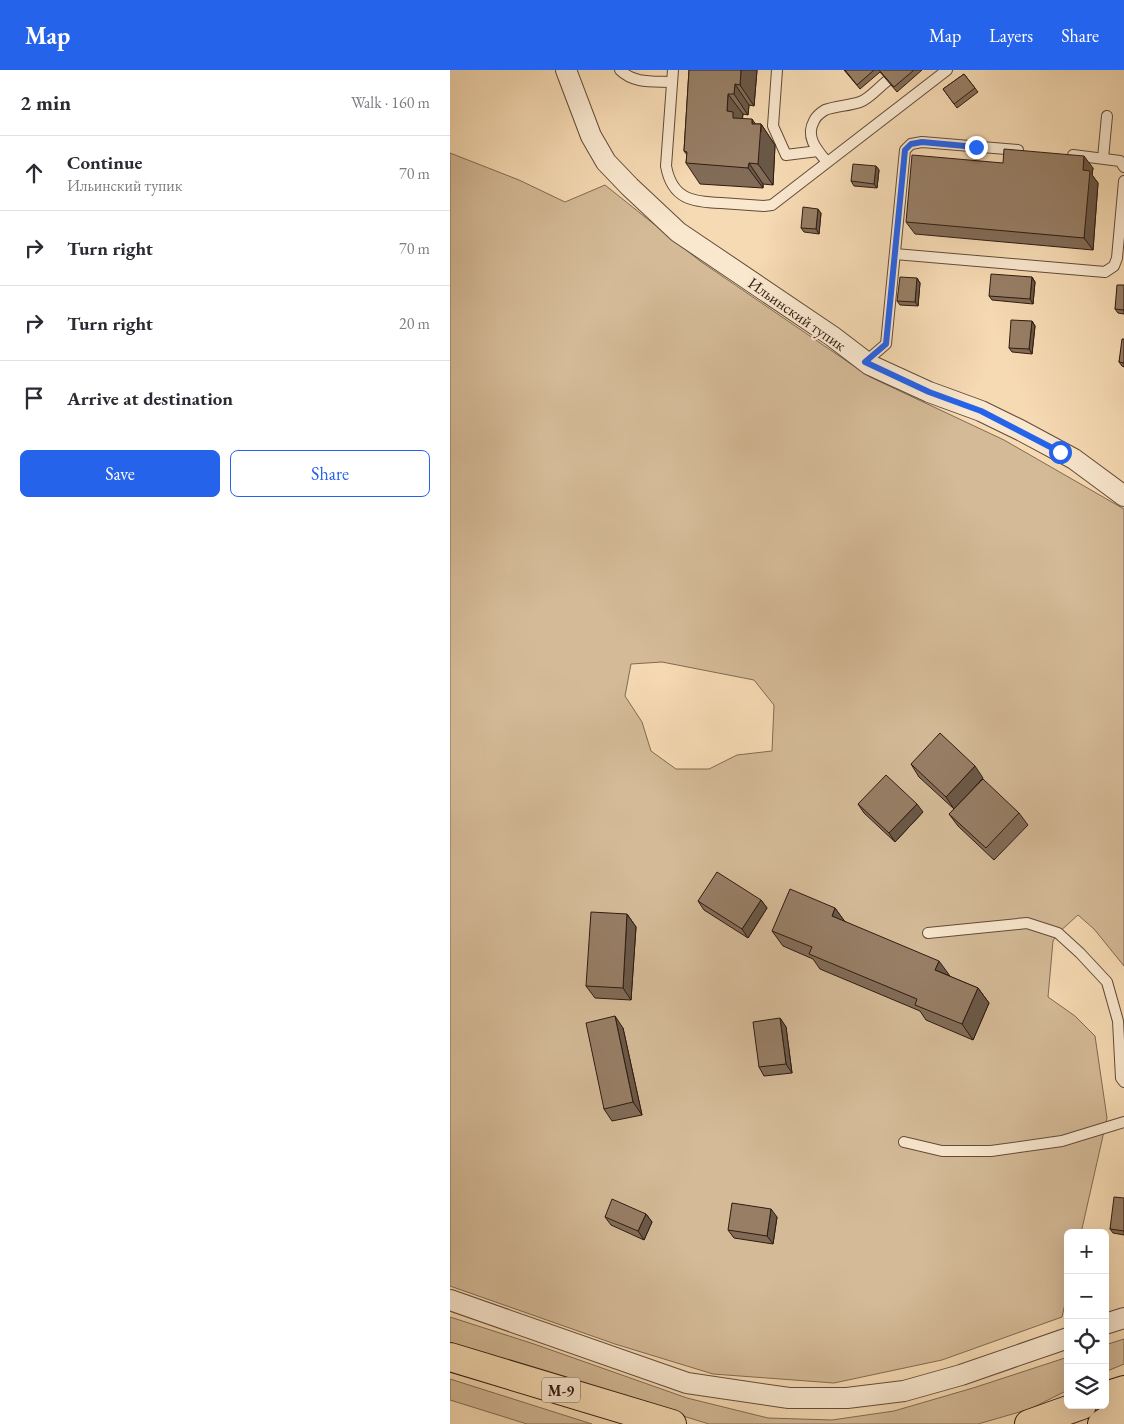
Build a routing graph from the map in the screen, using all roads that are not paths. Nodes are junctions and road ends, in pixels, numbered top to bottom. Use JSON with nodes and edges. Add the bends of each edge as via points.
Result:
{"nodes":[{"id":1,"x":566,"y":70,"type":"edge"},
{"id":2,"x":620,"y":70,"type":"edge"},
{"id":3,"x":673,"y":70,"type":"edge"},
{"id":4,"x":777,"y":70,"type":"edge"},
{"id":5,"x":947,"y":70,"type":"edge"},
{"id":6,"x":888,"y":81,"type":"edge"},
{"id":7,"x":672,"y":82,"type":"junction"},
{"id":8,"x":1107,"y":116,"type":"dead end"},
{"id":9,"x":818,"y":151,"type":"junction"},
{"id":10,"x":1027,"y":151,"type":"edge"},
{"id":11,"x":1065,"y":154,"type":"edge"},
{"id":12,"x":1103,"y":158,"type":"junction"},
{"id":13,"x":827,"y":162,"type":"junction"},
{"id":14,"x":1124,"y":167,"type":"edge"},
{"id":15,"x":1124,"y":181,"type":"edge"},
{"id":16,"x":894,"y":254,"type":"junction"},
{"id":17,"x":865,"y":362,"type":"junction"},
{"id":18,"x":1124,"y":496,"type":"edge"},
{"id":19,"x":928,"y":933,"type":"dead end"},
{"id":20,"x":1124,"y":1082,"type":"edge"},
{"id":21,"x":1124,"y":1122,"type":"edge"},
{"id":22,"x":904,"y":1142,"type":"dead end"},
{"id":23,"x":450,"y":1300,"type":"edge"},
{"id":24,"x":1124,"y":1318,"type":"edge"},
{"id":25,"x":1109,"y":1323,"type":"edge"},
{"id":26,"x":1064,"y":1339,"type":"edge"},
{"id":27,"x":450,"y":1357,"type":"edge"},
{"id":28,"x":1124,"y":1390,"type":"edge"},
{"id":29,"x":1109,"y":1395,"type":"edge"},
{"id":30,"x":1071,"y":1409,"type":"edge"},
{"id":31,"x":1124,"y":1410,"type":"edge"},
{"id":32,"x":672,"y":1424,"type":"edge"},
{"id":33,"x":1029,"y":1424,"type":"edge"},
{"id":34,"x":1102,"y":1424,"type":"edge"}],
"edges":[{"from":1,"to":17,"type":"street","name":"Ильинский тупик","via":[[591,136],[606,162],[630,187],[678,232],[832,336]]},
{"from":2,"to":7,"type":"lane","via":[[640,80]]},
{"from":3,"to":7,"type":"lane"},
{"from":4,"to":9,"type":"lane","via":[[773,126],[786,155]]},
{"from":5,"to":13,"type":"lane"},
{"from":6,"to":9,"type":"lane","via":[[862,102],[821,112],[810,130],[813,145]]},
{"from":7,"to":13,"type":"lane","via":[[666,166],[673,185],[687,199],[772,205]]},
{"from":8,"to":12,"type":"lane"},
{"from":9,"to":13,"type":"lane"},
{"from":10,"to":16,"type":"lane","via":[[922,142],[911,144],[903,157]]},
{"from":11,"to":12,"type":"lane"},
{"from":12,"to":14,"type":"lane","via":[[1120,161]]},
{"from":15,"to":16,"type":"lane","via":[[1117,258],[1114,266],[1105,272]]},
{"from":16,"to":17,"type":"lane","via":[[886,344]]},
{"from":17,"to":18,"type":"street","name":"Ильинский тупик","via":[[1020,430],[1074,459]]},
{"from":19,"to":20,"type":"lane","via":[[1027,923],[1058,933],[1108,982],[1118,1021],[1121,1078]]},
{"from":21,"to":22,"type":"lane","via":[[1062,1141],[991,1151],[942,1151]]},
{"from":23,"to":26,"type":"street","via":[[687,1383],[790,1398],[847,1398],[904,1391]]},
{"from":24,"to":25,"type":"street"},
{"from":27,"to":32,"type":"main road","number":"М-9"},
{"from":28,"to":29,"type":"main road"},
{"from":30,"to":33,"type":"main road"},
{"from":31,"to":34,"type":"main road"}]}
